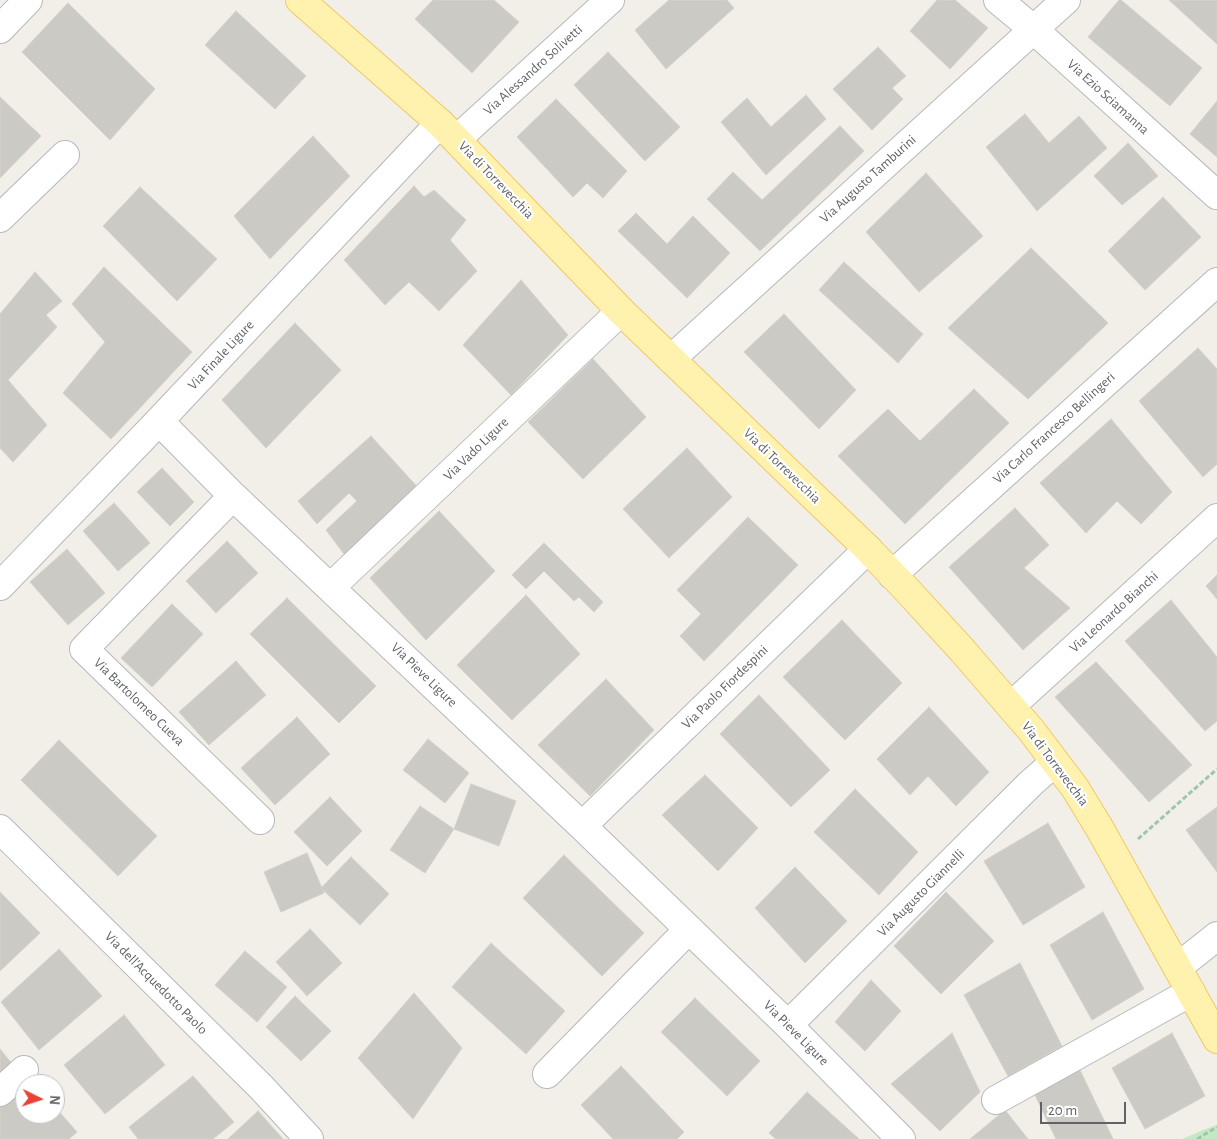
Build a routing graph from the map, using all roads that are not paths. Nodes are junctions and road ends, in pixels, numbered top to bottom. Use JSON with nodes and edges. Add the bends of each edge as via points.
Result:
{"nodes":[{"id":1,"x":28,"y":0,"type":"edge"},
{"id":2,"x":300,"y":0,"type":"edge"},
{"id":3,"x":610,"y":0,"type":"edge"},
{"id":4,"x":998,"y":0,"type":"edge"},
{"id":5,"x":1066,"y":0,"type":"edge"},
{"id":6,"x":0,"y":29,"type":"edge"},
{"id":7,"x":1033,"y":30,"type":"junction"},
{"id":8,"x":449,"y":131,"type":"junction"},
{"id":9,"x":65,"y":155,"type":"dead end"},
{"id":10,"x":1217,"y":195,"type":"edge"},
{"id":11,"x":0,"y":218,"type":"edge"},
{"id":12,"x":1217,"y":282,"type":"edge"},
{"id":13,"x":621,"y":310,"type":"junction"},
{"id":14,"x":671,"y":359,"type":"junction"},
{"id":15,"x":159,"y":421,"type":"junction"},
{"id":16,"x":234,"y":496,"type":"junction"},
{"id":17,"x":1217,"y":518,"type":"edge"},
{"id":18,"x":868,"y":549,"type":"junction"},
{"id":19,"x":892,"y":575,"type":"junction"},
{"id":20,"x":0,"y":586,"type":"edge"},
{"id":21,"x":331,"y":587,"type":"junction"},
{"id":22,"x":1011,"y":706,"type":"junction"},
{"id":23,"x":1055,"y":762,"type":"junction"},
{"id":24,"x":260,"y":820,"type":"dead end"},
{"id":25,"x":582,"y":826,"type":"junction"},
{"id":26,"x":0,"y":829,"type":"edge"},
{"id":27,"x":689,"y":929,"type":"junction"},
{"id":28,"x":1217,"y":936,"type":"edge"},
{"id":29,"x":1178,"y":967,"type":"junction"},
{"id":30,"x":1191,"y":992,"type":"junction"},
{"id":31,"x":788,"y":1025,"type":"junction"},
{"id":32,"x":1217,"y":1038,"type":"edge"},
{"id":33,"x":24,"y":1070,"type":"dead end"},
{"id":34,"x":547,"y":1074,"type":"dead end"},
{"id":35,"x":0,"y":1092,"type":"edge"},
{"id":36,"x":996,"y":1100,"type":"dead end"},
{"id":37,"x":309,"y":1139,"type":"edge"},
{"id":38,"x":901,"y":1139,"type":"edge"}],
"edges":[{"from":1,"to":6,"type":"street"},
{"from":2,"to":8,"type":"main road","name":"Via di Torrevecchia"},
{"from":3,"to":8,"type":"street","name":"Via Alessandro Solivetti"},
{"from":4,"to":7,"type":"street","name":"Via Ezio Sciamanna"},
{"from":5,"to":7,"type":"street","name":"Via Augusto Tamburini"},
{"from":7,"to":10,"type":"street","name":"Via Ezio Sciamanna"},
{"from":7,"to":14,"type":"street","name":"Via Augusto Tamburini"},
{"from":8,"to":13,"type":"main road","name":"Via di Torrevecchia"},
{"from":8,"to":15,"type":"street","name":"Via Finale Ligure"},
{"from":9,"to":11,"type":"street"},
{"from":12,"to":19,"type":"street","name":"Via Carlo Francesco Bellingeri"},
{"from":13,"to":14,"type":"main road","name":"Via di Torrevecchia"},
{"from":13,"to":21,"type":"street","name":"Via Vado Ligure"},
{"from":14,"to":18,"type":"main road","name":"Via di Torrevecchia"},
{"from":15,"to":16,"type":"street","name":"Via Pieve Ligure"},
{"from":15,"to":20,"type":"street","name":"Via Finale Ligure"},
{"from":16,"to":21,"type":"street","name":"Via Pieve Ligure"},
{"from":16,"to":24,"type":"street","name":"Via Bartolomeo Cueva","via":[[84,649]]},
{"from":17,"to":22,"type":"street","name":"Via Leonardo Bianchi"},
{"from":18,"to":19,"type":"main road","name":"Via di Torrevecchia"},
{"from":18,"to":25,"type":"street","name":"Via Paolo Fiordespini"},
{"from":19,"to":22,"type":"main road","name":"Via di Torrevecchia"},
{"from":21,"to":25,"type":"street","name":"Via Pieve Ligure"},
{"from":22,"to":23,"type":"main road","name":"Via di Torrevecchia"},
{"from":23,"to":29,"type":"main road","name":"Via di Torrevecchia","via":[[1089,810]]},
{"from":23,"to":31,"type":"street","name":"Via Augusto Giannelli"},
{"from":25,"to":27,"type":"street","name":"Via Pieve Ligure"},
{"from":26,"to":37,"type":"street","name":"Via dell'Acquedotto Paolo","via":[[261,1087]]},
{"from":27,"to":31,"type":"street","name":"Via Pieve Ligure"},
{"from":27,"to":34,"type":"street"},
{"from":28,"to":29,"type":"street"},
{"from":29,"to":30,"type":"main road","name":"Via di Torrevecchia"},
{"from":30,"to":32,"type":"main road","name":"Via di Torrevecchia"},
{"from":30,"to":36,"type":"street"},
{"from":31,"to":38,"type":"street","name":"Via Pieve Ligure"},
{"from":33,"to":35,"type":"street"}]}
